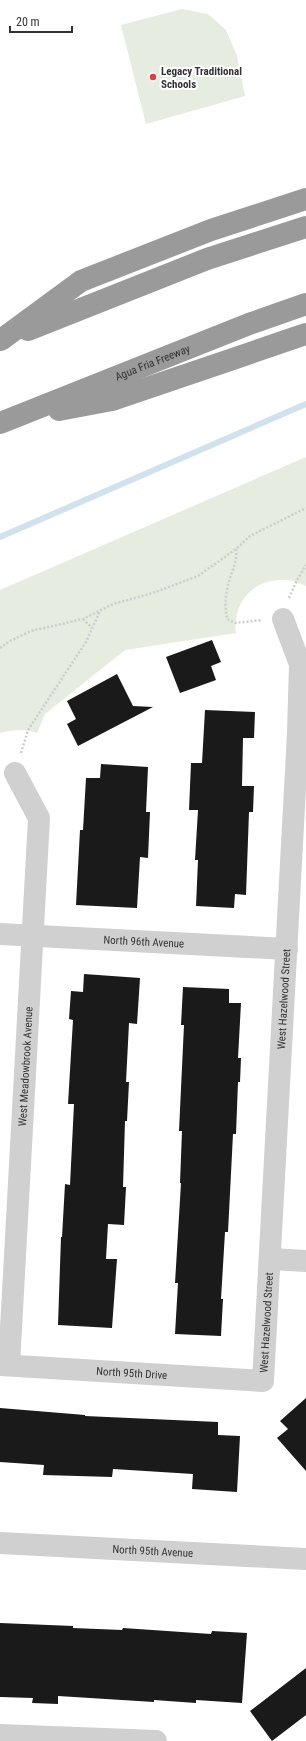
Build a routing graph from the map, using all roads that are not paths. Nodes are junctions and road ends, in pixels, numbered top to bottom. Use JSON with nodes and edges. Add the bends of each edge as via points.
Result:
{"nodes":[{"id":1,"x":306,"y":199,"type":"edge"},
{"id":2,"x":306,"y":227,"type":"edge"},
{"id":3,"x":306,"y":304,"type":"edge"},
{"id":4,"x":306,"y":334,"type":"edge"},
{"id":5,"x":0,"y":341,"type":"edge"},
{"id":6,"x":5,"y":421,"type":"edge"},
{"id":7,"x":283,"y":620,"type":"road end"},
{"id":8,"x":302,"y":733,"type":"edge"},
{"id":9,"x":15,"y":774,"type":"road end"},
{"id":10,"x":0,"y":934,"type":"edge"},
{"id":11,"x":32,"y":935,"type":"junction"},
{"id":12,"x":287,"y":949,"type":"junction"},
{"id":13,"x":271,"y":1259,"type":"junction"},
{"id":14,"x":306,"y":1261,"type":"edge"},
{"id":15,"x":5,"y":1365,"type":"edge"},
{"id":16,"x":263,"y":1381,"type":"joint"},
{"id":17,"x":0,"y":1543,"type":"edge"},
{"id":18,"x":306,"y":1559,"type":"edge"},
{"id":19,"x":0,"y":1735,"type":"edge"},
{"id":20,"x":156,"y":1741,"type":"edge"}],
"edges":[{"from":1,"to":5,"type":"highway","via":[[211,230],[81,282]]},
{"from":2,"to":5,"type":"highway","via":[[207,259]]},
{"from":3,"to":6,"type":"highway","name":"Agua Fria Freeway","via":[[249,324]]},
{"from":4,"to":6,"type":"highway","via":[[112,400]]},
{"from":7,"to":8,"type":"street","name":"West Hazelwood Street","via":[[300,664]]},
{"from":8,"to":12,"type":"street","name":"West Hazelwood Street"},
{"from":9,"to":11,"type":"street","name":"West Meadowbrook Avenue","via":[[39,818]]},
{"from":10,"to":11,"type":"street","name":"North 96th Avenue"},
{"from":11,"to":12,"type":"street","name":"North 96th Avenue"},
{"from":11,"to":15,"type":"street","name":"West Meadowbrook Avenue"},
{"from":12,"to":13,"type":"street","name":"West Hazelwood Street"},
{"from":13,"to":14,"type":"street"},
{"from":13,"to":16,"type":"street","name":"West Hazelwood Street"},
{"from":15,"to":16,"type":"street","name":"North 95th Drive"},
{"from":17,"to":18,"type":"street","name":"North 95th Avenue"},
{"from":19,"to":20,"type":"street"}]}
